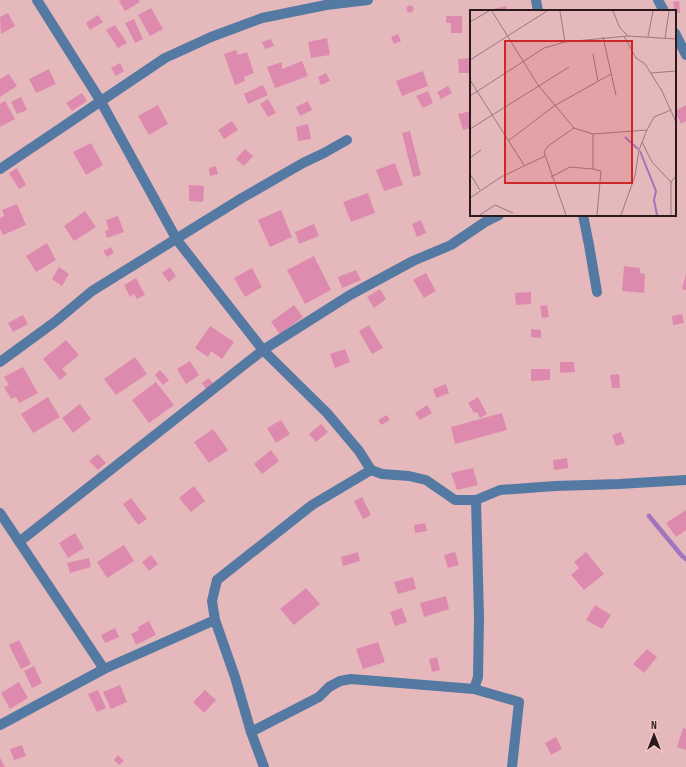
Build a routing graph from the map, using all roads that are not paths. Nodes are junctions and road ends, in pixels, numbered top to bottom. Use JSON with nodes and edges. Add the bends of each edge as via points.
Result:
{"nodes":[{"id":1,"x":36,"y":0,"type":"edge"},
{"id":2,"x":368,"y":0,"type":"edge"},
{"id":3,"x":536,"y":0,"type":"edge"},
{"id":4,"x":658,"y":0,"type":"edge"},
{"id":5,"x":326,"y":2,"type":"edge"},
{"id":6,"x":538,"y":10,"type":"edge"},
{"id":7,"x":663,"y":10,"type":"edge"},
{"id":8,"x":676,"y":35,"type":"edge"},
{"id":9,"x":686,"y":55,"type":"edge"},
{"id":10,"x":100,"y":100,"type":"junction"},
{"id":11,"x":347,"y":140,"type":"dead end"},
{"id":12,"x":0,"y":169,"type":"edge"},
{"id":13,"x":497,"y":216,"type":"edge"},
{"id":14,"x":583,"y":216,"type":"edge"},
{"id":15,"x":177,"y":240,"type":"junction"},
{"id":16,"x":597,"y":292,"type":"dead end"},
{"id":17,"x":263,"y":350,"type":"junction"},
{"id":18,"x":0,"y":362,"type":"edge"},
{"id":19,"x":371,"y":470,"type":"junction"},
{"id":20,"x":686,"y":480,"type":"edge"},
{"id":21,"x":476,"y":500,"type":"junction"},
{"id":22,"x":0,"y":513,"type":"edge"},
{"id":23,"x":19,"y":542,"type":"junction"},
{"id":24,"x":215,"y":620,"type":"junction"},
{"id":25,"x":104,"y":669,"type":"junction"},
{"id":26,"x":474,"y":689,"type":"junction"},
{"id":27,"x":0,"y":725,"type":"edge"},
{"id":28,"x":251,"y":732,"type":"junction"},
{"id":29,"x":264,"y":767,"type":"edge"},
{"id":30,"x":512,"y":767,"type":"edge"}],
"edges":[{"from":1,"to":10,"type":"street"},
{"from":2,"to":5,"type":"street"},
{"from":3,"to":6,"type":"street"},
{"from":4,"to":7,"type":"street"},
{"from":5,"to":10,"type":"street","via":[[262,18],[211,37],[164,58]]},
{"from":8,"to":9,"type":"street"},
{"from":10,"to":12,"type":"street"},
{"from":10,"to":15,"type":"street"},
{"from":11,"to":15,"type":"street","via":[[242,198]]},
{"from":13,"to":17,"type":"street","via":[[451,245],[413,261],[350,295]]},
{"from":14,"to":16,"type":"street"},
{"from":15,"to":17,"type":"street"},
{"from":15,"to":18,"type":"street","via":[[92,291]]},
{"from":17,"to":19,"type":"street","via":[[327,413],[359,451]]},
{"from":17,"to":23,"type":"street"},
{"from":19,"to":21,"type":"street","via":[[426,480],[455,500]]},
{"from":19,"to":24,"type":"street","via":[[312,505],[217,580],[212,601]]},
{"from":20,"to":21,"type":"street","via":[[500,490]]},
{"from":21,"to":26,"type":"street","via":[[479,617],[478,677]]},
{"from":22,"to":23,"type":"street"},
{"from":23,"to":25,"type":"street"},
{"from":24,"to":25,"type":"street"},
{"from":24,"to":28,"type":"street"},
{"from":25,"to":27,"type":"street"},
{"from":26,"to":28,"type":"street","via":[[351,679],[340,681],[319,697]]},
{"from":26,"to":30,"type":"street","via":[[519,702]]},
{"from":28,"to":29,"type":"street"}]}
